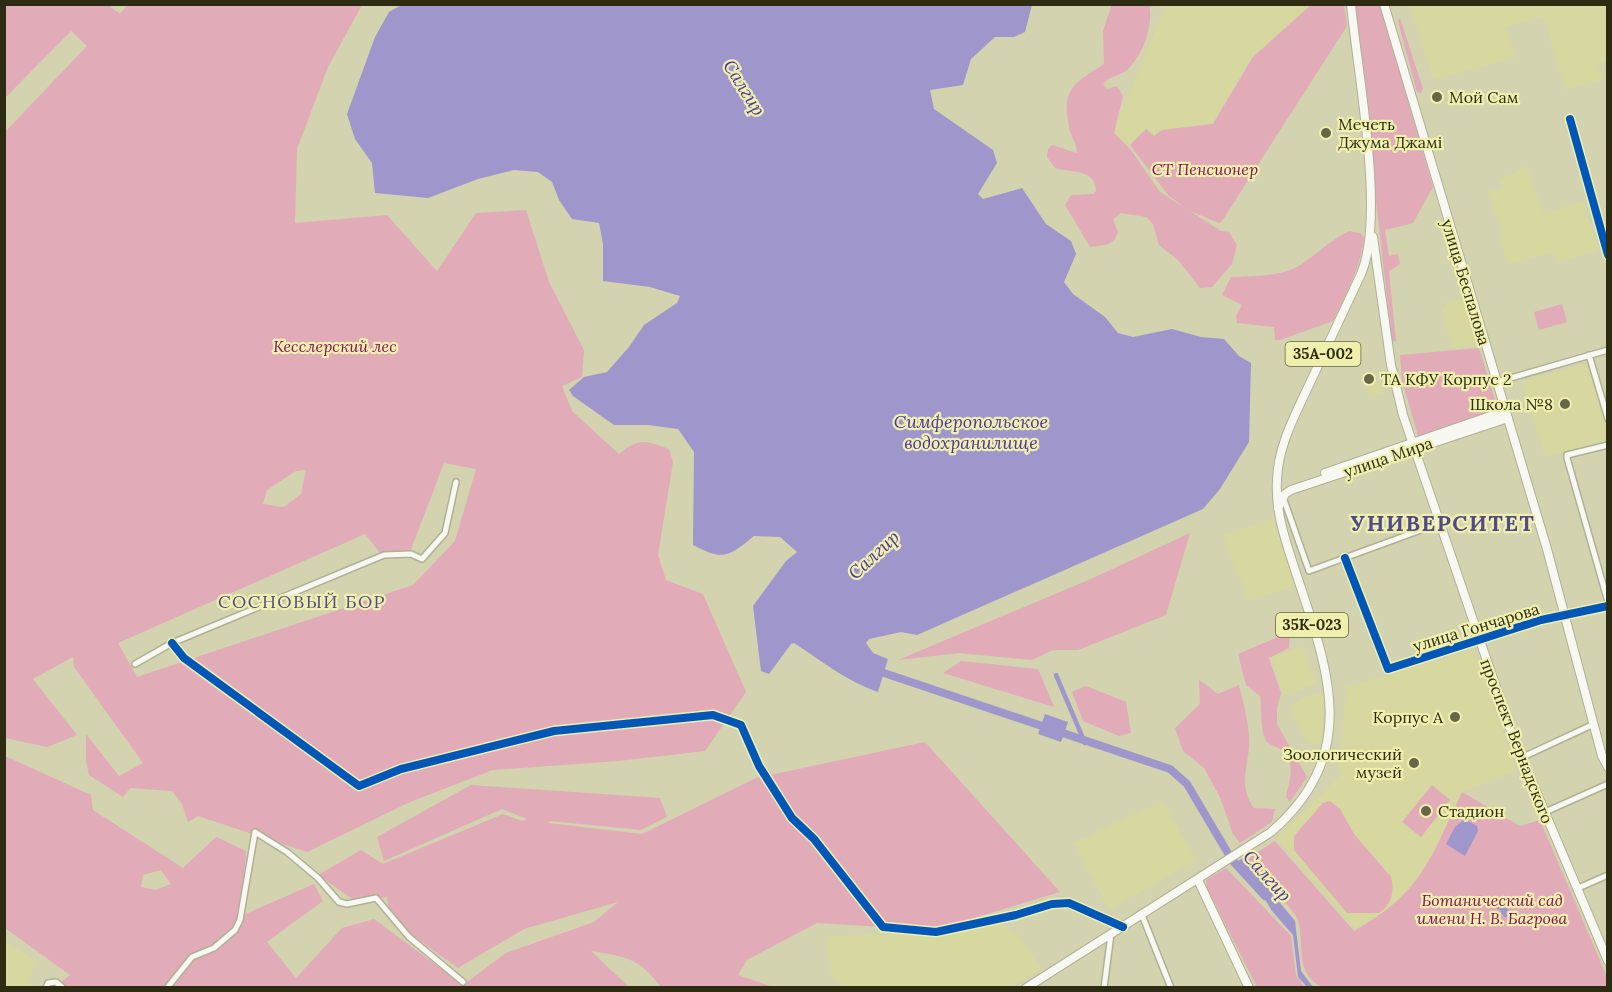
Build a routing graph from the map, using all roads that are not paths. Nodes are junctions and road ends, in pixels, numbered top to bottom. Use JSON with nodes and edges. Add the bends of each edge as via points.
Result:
{"nodes":[{"id":1,"x":1351,"y":4,"type":"edge"},
{"id":2,"x":1384,"y":4,"type":"edge"},
{"id":3,"x":1570,"y":119,"type":"dead end"},
{"id":4,"x":1369,"y":181,"type":"junction"},
{"id":5,"x":1371,"y":218,"type":"junction"},
{"id":6,"x":1377,"y":247,"type":"junction"},
{"id":7,"x":1608,"y":255,"type":"edge"},
{"id":8,"x":1608,"y":350,"type":"edge"},
{"id":9,"x":1588,"y":355,"type":"junction"},
{"id":10,"x":1497,"y":382,"type":"junction"},
{"id":11,"x":1507,"y":415,"type":"junction"},
{"id":12,"x":1608,"y":419,"type":"edge"},
{"id":13,"x":1414,"y":445,"type":"junction"},
{"id":14,"x":1608,"y":445,"type":"edge"},
{"id":15,"x":456,"y":482,"type":"dead end"},
{"id":16,"x":1280,"y":494,"type":"junction"},
{"id":17,"x":1440,"y":523,"type":"junction"},
{"id":18,"x":1345,"y":558,"type":"junction"},
{"id":19,"x":1608,"y":604,"type":"edge"},
{"id":20,"x":1564,"y":616,"type":"junction"},
{"id":21,"x":1478,"y":640,"type":"junction"},
{"id":22,"x":172,"y":643,"type":"junction"},
{"id":23,"x":135,"y":664,"type":"dead end"},
{"id":24,"x":1593,"y":724,"type":"junction"},
{"id":25,"x":1521,"y":758,"type":"junction"},
{"id":26,"x":1608,"y":767,"type":"edge"},
{"id":27,"x":1608,"y":784,"type":"edge"},
{"id":28,"x":1543,"y":813,"type":"junction"},
{"id":29,"x":1608,"y":875,"type":"edge"},
{"id":30,"x":1198,"y":880,"type":"junction"},
{"id":31,"x":1576,"y":889,"type":"junction"},
{"id":32,"x":1142,"y":915,"type":"junction"},
{"id":33,"x":1123,"y":927,"type":"junction"},
{"id":34,"x":1111,"y":934,"type":"junction"},
{"id":35,"x":1607,"y":961,"type":"edge"},
{"id":36,"x":463,"y":982,"type":"dead end"},
{"id":37,"x":46,"y":987,"type":"edge"},
{"id":38,"x":63,"y":987,"type":"edge"},
{"id":39,"x":167,"y":987,"type":"edge"},
{"id":40,"x":1026,"y":987,"type":"edge"},
{"id":41,"x":1104,"y":987,"type":"edge"},
{"id":42,"x":1171,"y":987,"type":"edge"},
{"id":43,"x":1249,"y":987,"type":"edge"}],
"edges":[{"from":1,"to":4,"type":"main road","number":"35А-002"},
{"from":2,"to":10,"type":"main road","name":"улица Беспалова"},
{"from":3,"to":7,"type":"street"},
{"from":4,"to":5,"type":"main road","number":"35А-002"},
{"from":4,"to":6,"type":"main road","number":"35А-002"},
{"from":5,"to":6,"type":"main road","name":"проспект Вернадского"},
{"from":5,"to":16,"type":"main road","number":"35А-002","via":[[1364,267],[1286,437],[1279,461]]},
{"from":6,"to":13,"type":"main road","name":"проспект Вернадского","via":[[1395,386]]},
{"from":6,"to":16,"type":"main road","number":"35К-023","via":[[1291,433]]},
{"from":8,"to":9,"type":"street"},
{"from":9,"to":10,"type":"street"},
{"from":9,"to":12,"type":"street"},
{"from":10,"to":11,"type":"main road","name":"улица Беспалова"},
{"from":11,"to":13,"type":"main road","name":"улица Мира"},
{"from":11,"to":20,"type":"main road","name":"улица Беспалова"},
{"from":13,"to":16,"type":"main road","name":"улица Мира"},
{"from":13,"to":17,"type":"main road","name":"проспект Вернадского"},
{"from":14,"to":19,"type":"street","via":[[1567,455]]},
{"from":15,"to":22,"type":"street","via":[[445,533],[422,559],[411,554],[384,555]]},
{"from":16,"to":18,"type":"street","via":[[1308,571]]},
{"from":16,"to":30,"type":"main road","number":"35К-023","via":[[1278,510],[1328,678],[1326,742],[1312,784],[1295,808],[1271,832]]},
{"from":17,"to":18,"type":"street"},
{"from":17,"to":21,"type":"main road","name":"проспект Вернадского"},
{"from":18,"to":21,"type":"street","name":"улица Гончарова","via":[[1388,669]]},
{"from":19,"to":20,"type":"street","name":"улица Гончарова"},
{"from":20,"to":21,"type":"street","name":"улица Гончарова"},
{"from":20,"to":24,"type":"main road","name":"улица Беспалова"},
{"from":21,"to":25,"type":"main road","name":"проспект Вернадского"},
{"from":22,"to":23,"type":"street"},
{"from":22,"to":33,"type":"street","via":[[184,658],[358,786],[401,769],[554,731],[713,715],[741,725],[759,766],[792,818],[814,839],[883,927],[936,932],[1069,903]]},
{"from":24,"to":25,"type":"street"},
{"from":24,"to":26,"type":"main road","name":"улица Беспалова"},
{"from":25,"to":28,"type":"main road","name":"проспект Вернадского"},
{"from":27,"to":28,"type":"street"},
{"from":28,"to":31,"type":"main road","name":"проспект Вернадского"},
{"from":29,"to":31,"type":"street"},
{"from":30,"to":32,"type":"main road","number":"35К-023"},
{"from":30,"to":43,"type":"main road"},
{"from":31,"to":35,"type":"main road","name":"проспект Вернадского"},
{"from":32,"to":33,"type":"main road","number":"35К-023"},
{"from":32,"to":42,"type":"street"},
{"from":33,"to":34,"type":"main road","number":"35К-023"},
{"from":34,"to":40,"type":"main road","number":"35К-023"},
{"from":34,"to":41,"type":"street"},
{"from":36,"to":39,"type":"street","via":[[409,937],[376,898],[339,902],[318,878],[255,831],[235,930],[214,948],[192,957]]},
{"from":37,"to":38,"type":"street","via":[[56,982]]}]}
